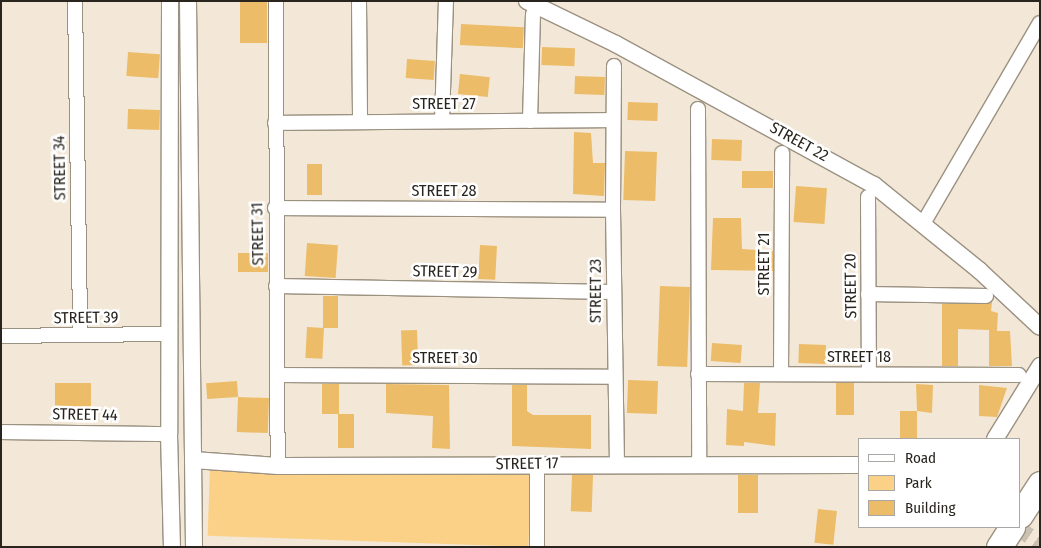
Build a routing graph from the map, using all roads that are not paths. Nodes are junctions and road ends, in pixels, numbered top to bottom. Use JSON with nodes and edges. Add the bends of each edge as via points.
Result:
{"nodes":[{"id":1,"x":74,"y":1,"type":"edge"},
{"id":2,"x":170,"y":1,"type":"edge"},
{"id":3,"x":188,"y":1,"type":"edge"},
{"id":4,"x":276,"y":1,"type":"edge"},
{"id":5,"x":359,"y":1,"type":"edge"},
{"id":6,"x":446,"y":1,"type":"edge"},
{"id":7,"x":530,"y":8,"type":"edge"},
{"id":8,"x":1040,"y":23,"type":"edge"},
{"id":9,"x":614,"y":66,"type":"dead end"},
{"id":10,"x":698,"y":108,"type":"dead end"},
{"id":11,"x":613,"y":120,"type":"junction"},
{"id":12,"x":442,"y":121,"type":"junction"},
{"id":13,"x":530,"y":121,"type":"junction"},
{"id":14,"x":360,"y":122,"type":"junction"},
{"id":15,"x":274,"y":123,"type":"junction"},
{"id":16,"x":782,"y":153,"type":"dead end"},
{"id":17,"x":868,"y":197,"type":"dead end"},
{"id":18,"x":275,"y":208,"type":"junction"},
{"id":19,"x":612,"y":210,"type":"junction"},
{"id":20,"x":924,"y":222,"type":"junction"},
{"id":21,"x":189,"y":265,"type":"junction"},
{"id":22,"x":171,"y":266,"type":"junction"},
{"id":23,"x":276,"y":286,"type":"junction"},
{"id":24,"x":614,"y":292,"type":"junction"},
{"id":25,"x":868,"y":294,"type":"junction"},
{"id":26,"x":986,"y":296,"type":"dead end"},
{"id":27,"x":1040,"y":328,"type":"edge"},
{"id":28,"x":170,"y":334,"type":"junction"},
{"id":29,"x":80,"y":335,"type":"junction"},
{"id":30,"x":1,"y":336,"type":"edge"},
{"id":31,"x":1040,"y":366,"type":"edge"},
{"id":32,"x":698,"y":374,"type":"junction"},
{"id":33,"x":781,"y":374,"type":"junction"},
{"id":34,"x":869,"y":374,"type":"junction"},
{"id":35,"x":277,"y":375,"type":"junction"},
{"id":36,"x":1019,"y":375,"type":"dead end"},
{"id":37,"x":614,"y":377,"type":"junction"},
{"id":38,"x":1,"y":432,"type":"edge"},
{"id":39,"x":169,"y":434,"type":"junction"},
{"id":40,"x":996,"y":438,"type":"edge"},
{"id":41,"x":194,"y":460,"type":"junction"},
{"id":42,"x":537,"y":463,"type":"junction"},
{"id":43,"x":617,"y":463,"type":"junction"},
{"id":44,"x":699,"y":463,"type":"junction"},
{"id":45,"x":278,"y":466,"type":"junction"},
{"id":46,"x":858,"y":466,"type":"edge"},
{"id":47,"x":1040,"y":484,"type":"edge"},
{"id":48,"x":1021,"y":513,"type":"edge"},
{"id":49,"x":1011,"y":528,"type":"edge"},
{"id":50,"x":172,"y":547,"type":"edge"},
{"id":51,"x":194,"y":547,"type":"edge"},
{"id":52,"x":538,"y":547,"type":"edge"},
{"id":53,"x":999,"y":547,"type":"edge"}],
"edges":[{"from":1,"to":29,"type":"street","name":"STREET 34"},
{"from":2,"to":22,"type":"street"},
{"from":3,"to":21,"type":"street"},
{"from":4,"to":15,"type":"street","name":"STREET 31"},
{"from":5,"to":14,"type":"street"},
{"from":6,"to":12,"type":"street"},
{"from":7,"to":13,"type":"street"},
{"from":7,"to":20,"type":"street","name":"STREET 22","via":[[616,44],[782,132],[874,185]]},
{"from":8,"to":20,"type":"street"},
{"from":9,"to":11,"type":"street","name":"STREET 23"},
{"from":10,"to":32,"type":"street"},
{"from":11,"to":13,"type":"street","name":"STREET 27"},
{"from":11,"to":19,"type":"street","name":"STREET 23"},
{"from":12,"to":13,"type":"street","name":"STREET 27"},
{"from":12,"to":14,"type":"street","name":"STREET 27"},
{"from":14,"to":15,"type":"street","name":"STREET 27"},
{"from":15,"to":18,"type":"street","name":"STREET 31"},
{"from":16,"to":33,"type":"street","name":"STREET 21"},
{"from":17,"to":25,"type":"street","name":"STREET 20"},
{"from":18,"to":19,"type":"street","name":"STREET 28"},
{"from":18,"to":23,"type":"street","name":"STREET 31"},
{"from":19,"to":24,"type":"street","name":"STREET 23"},
{"from":20,"to":27,"type":"street","name":"STREET 22"},
{"from":21,"to":22,"type":"street"},
{"from":21,"to":41,"type":"street"},
{"from":22,"to":28,"type":"street"},
{"from":23,"to":24,"type":"street","name":"STREET 29"},
{"from":23,"to":35,"type":"street","name":"STREET 31"},
{"from":24,"to":37,"type":"street","name":"STREET 23"},
{"from":25,"to":26,"type":"street"},
{"from":25,"to":34,"type":"street","name":"STREET 20"},
{"from":28,"to":29,"type":"street","name":"STREET 39"},
{"from":28,"to":39,"type":"street"},
{"from":29,"to":30,"type":"street","name":"STREET 39"},
{"from":31,"to":40,"type":"street"},
{"from":32,"to":33,"type":"street","name":"STREET 18"},
{"from":32,"to":44,"type":"street"},
{"from":33,"to":34,"type":"street","name":"STREET 18"},
{"from":34,"to":36,"type":"street","name":"STREET 18"},
{"from":35,"to":37,"type":"street","name":"STREET 30"},
{"from":35,"to":45,"type":"street","name":"STREET 31"},
{"from":37,"to":43,"type":"street","name":"STREET 23"},
{"from":38,"to":39,"type":"street","name":"STREET 44"},
{"from":39,"to":50,"type":"street"},
{"from":41,"to":45,"type":"street","name":"STREET 17"},
{"from":41,"to":51,"type":"street"},
{"from":42,"to":43,"type":"street","name":"STREET 17"},
{"from":42,"to":45,"type":"street","name":"STREET 17"},
{"from":42,"to":52,"type":"street"},
{"from":43,"to":44,"type":"street","name":"STREET 17"},
{"from":44,"to":46,"type":"street","name":"STREET 17"},
{"from":47,"to":48,"type":"highway"},
{"from":49,"to":53,"type":"highway"}]}
